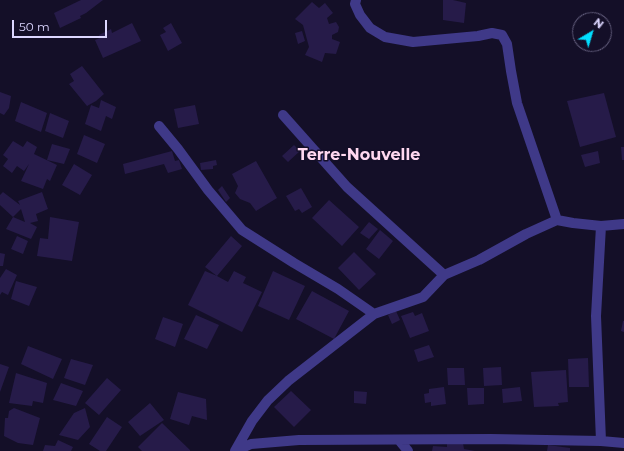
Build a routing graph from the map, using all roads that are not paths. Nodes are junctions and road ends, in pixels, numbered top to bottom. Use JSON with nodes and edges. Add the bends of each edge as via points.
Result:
{"nodes":[{"id":1,"x":356,"y":0,"type":"edge"},
{"id":2,"x":283,"y":115,"type":"dead end"},
{"id":3,"x":159,"y":126,"type":"dead end"},
{"id":4,"x":556,"y":220,"type":"junction"},
{"id":5,"x":624,"y":224,"type":"edge"},
{"id":6,"x":601,"y":226,"type":"junction"},
{"id":7,"x":444,"y":274,"type":"junction"},
{"id":8,"x":374,"y":314,"type":"junction"},
{"id":9,"x":399,"y":440,"type":"junction"},
{"id":10,"x":601,"y":441,"type":"junction"},
{"id":11,"x":624,"y":443,"type":"edge"},
{"id":12,"x":235,"y":451,"type":"edge"},
{"id":13,"x":408,"y":451,"type":"edge"}],
"edges":[{"from":1,"to":4,"type":"street","via":[[360,15],[370,28],[385,37],[413,42],[492,33],[502,35],[507,44],[517,103]]},
{"from":2,"to":7,"type":"street","via":[[347,187]]},
{"from":3,"to":8,"type":"street","via":[[242,230]]},
{"from":4,"to":6,"type":"street"},
{"from":4,"to":7,"type":"street","via":[[479,260]]},
{"from":5,"to":6,"type":"street"},
{"from":6,"to":10,"type":"street","via":[[596,316]]},
{"from":7,"to":8,"type":"street","via":[[423,297]]},
{"from":8,"to":12,"type":"street","via":[[288,381],[268,400],[252,421]]},
{"from":9,"to":10,"type":"street"},
{"from":9,"to":12,"type":"street","via":[[269,442],[251,444]]},
{"from":9,"to":13,"type":"street"},
{"from":10,"to":11,"type":"street"}]}
